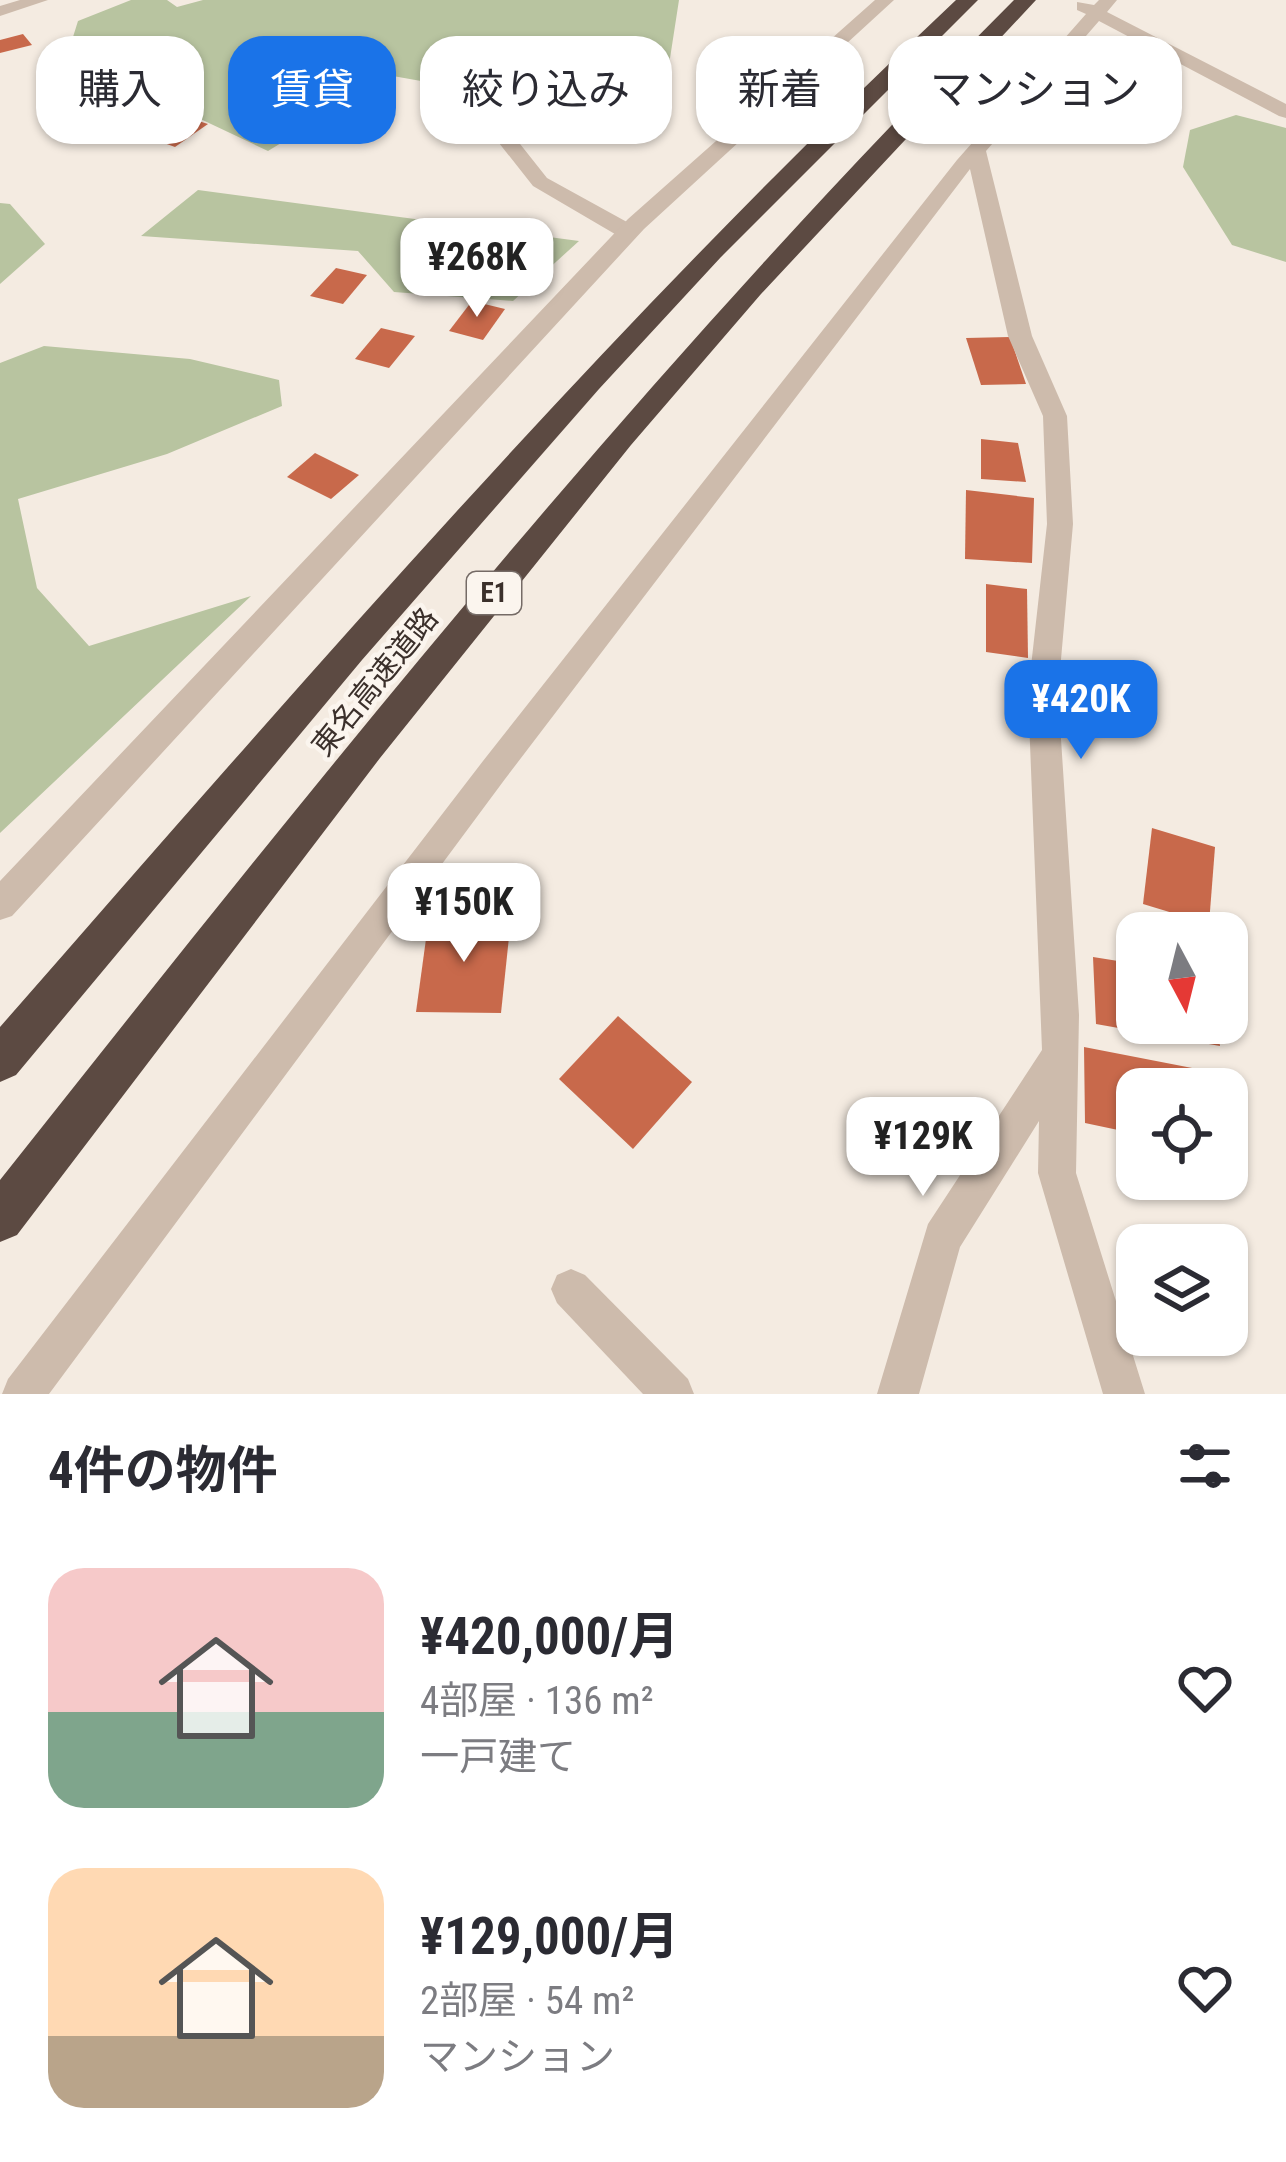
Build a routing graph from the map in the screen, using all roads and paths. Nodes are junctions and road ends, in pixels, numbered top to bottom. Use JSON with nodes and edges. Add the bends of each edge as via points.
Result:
{"nodes":[{"id":1,"x":39,"y":0,"type":"edge"},
{"id":2,"x":885,"y":0,"type":"edge"},
{"id":3,"x":968,"y":0,"type":"edge"},
{"id":4,"x":1026,"y":0,"type":"edge"},
{"id":5,"x":1095,"y":6,"type":"edge"},
{"id":6,"x":0,"y":11,"type":"edge"},
{"id":7,"x":1286,"y":112,"type":"edge"},
{"id":8,"x":510,"y":144,"type":"edge"},
{"id":9,"x":976,"y":150,"type":"junction"},
{"id":10,"x":628,"y":232,"type":"junction"},
{"id":11,"x":0,"y":905,"type":"edge"},
{"id":12,"x":1060,"y":1055,"type":"junction"},
{"id":13,"x":0,"y":1060,"type":"edge"},
{"id":14,"x":0,"y":1219,"type":"edge"},
{"id":15,"x":571,"y":1289,"type":"dead end"},
{"id":16,"x":23,"y":1394,"type":"edge"},
{"id":17,"x":673,"y":1394,"type":"edge"},
{"id":18,"x":898,"y":1394,"type":"edge"},
{"id":19,"x":1124,"y":1394,"type":"edge"}],
"edges":[{"from":1,"to":6,"type":"street"},
{"from":2,"to":10,"type":"street"},
{"from":3,"to":13,"type":"highway","name":"東名高速道路","number":"E1","via":[[796,166],[488,494]]},
{"from":4,"to":14,"type":"highway","name":"東名高速道路","number":"E1","via":[[854,179],[543,532]]},
{"from":5,"to":7,"type":"street"},
{"from":5,"to":9,"type":"street"},
{"from":8,"to":10,"type":"street","via":[[540,182]]},
{"from":9,"to":12,"type":"street","via":[[1019,336],[1054,416],[1060,524],[1043,693]]},
{"from":9,"to":16,"type":"street"},
{"from":10,"to":11,"type":"street"},
{"from":12,"to":18,"type":"street","via":[[942,1238]]},
{"from":12,"to":19,"type":"street","via":[[1057,1173]]},
{"from":15,"to":17,"type":"street"}]}
